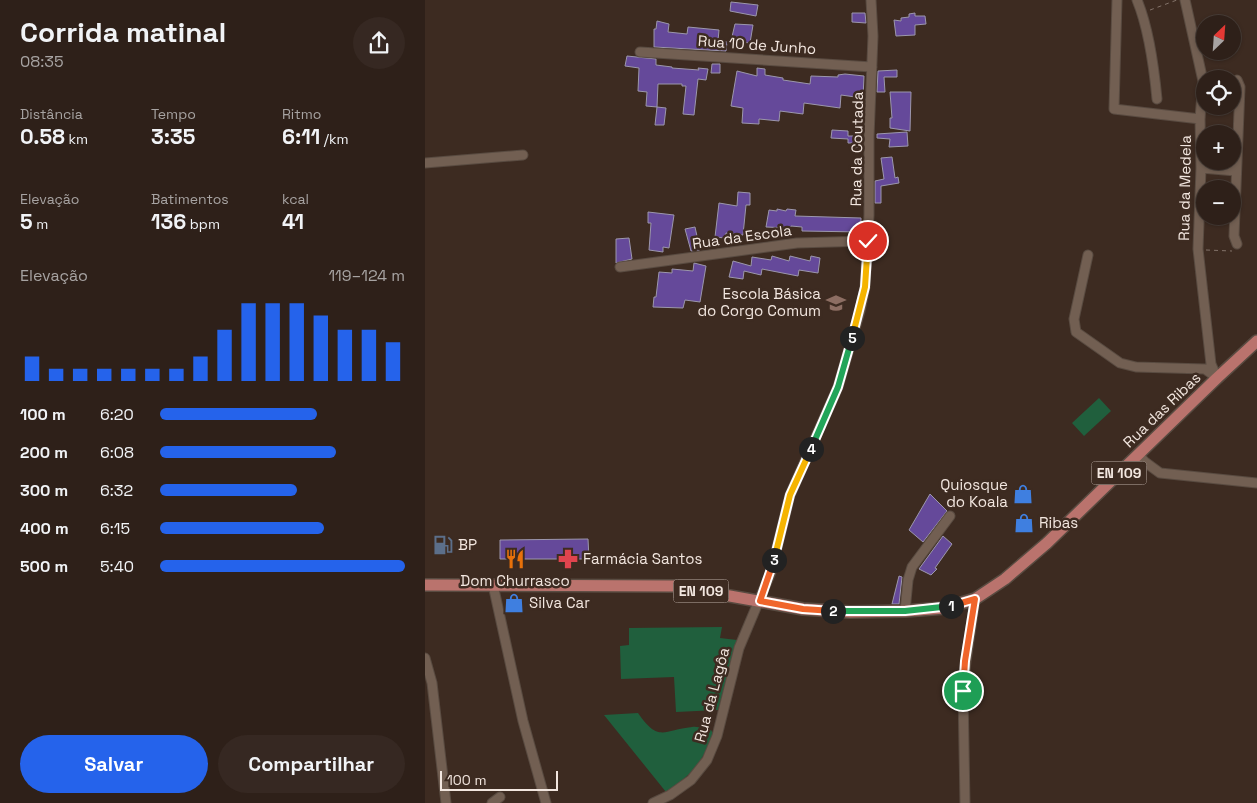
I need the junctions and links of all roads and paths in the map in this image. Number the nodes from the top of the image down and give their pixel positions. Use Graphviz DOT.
graph roads {
  1 [pos="871,0"];
  2 [pos="1137,0"];
  3 [pos="1177,0"];
  4 [pos="1185,0"];
  5 [pos="1118,1"];
  6 [pos="1143,13"];
  7 [pos="640,52"];
  8 [pos="872,67"];
  9 [pos="1157,99"];
  10 [pos="1239,115"];
  11 [pos="1200,119"];
  12 [pos="1200,125"];
  13 [pos="523,155"];
  14 [pos="425,163"];
  15 [pos="1201,170"];
  16 [pos="1224,170"];
  17 [pos="1236,171"];
  18 [pos="868,241"];
  19 [pos="1237,244"];
  20 [pos="1198,249"];
  21 [pos="1088,255"];
  22 [pos="620,267"];
  23 [pos="1257,341"];
  24 [pos="1217,378"];
  25 [pos="1138,454"];
  26 [pos="1257,483"];
  27 [pos="790,495"];
  28 [pos="949,516"];
  29 [pos="425,585"];
  30 [pos="493,585"];
  31 [pos="975,599"];
  32 [pos="760,601"];
  33 [pos="905,611"];
  34 [pos="425,658"];
  35 [pos="500,797"];
  36 [pos="445,803"];
  37 [pos="491,803"];
  38 [pos="546,803"];
  39 [pos="653,803"];
  40 [pos="965,803"];
  1 -- 8 [label="street, Rua da Coutada"];
  2 -- 6 [label="street"];
  3 -- 6 [label="path"];
  4 -- 11 [label="street, Rua da Medela"];
  5 -- 11 [label="street"];
  6 -- 9 [label="street"];
  7 -- 8 [label="street, Rua 10 de Junho"];
  8 -- 18 [label="street, Rua da Coutada"];
  10 -- 17 [label="street"];
  11 -- 12 [label="street, Rua da Medela"];
  13 -- 14 [label="street"];
  15 -- 20 [label="street, Rua da Medela"];
  16 -- 17 [label="street"];
  17 -- 19 [label="street"];
  18 -- 22 [label="street, Rua da Escola"];
  18 -- 27 [label="street, Rua da Coutada"];
  19 -- 20 [label="path"];
  20 -- 24 [label="street, Rua da Medela"];
  21 -- 24 [label="street"];
  23 -- 24 [label="main road, Rua das Ribas / EN 109"];
  24 -- 25 [label="main road, Rua das Ribas / EN 109"];
  25 -- 26 [label="street"];
  25 -- 31 [label="main road, Rua das Ribas / EN 109"];
  27 -- 32 [label="street, Rua da Lagôa"];
  28 -- 33 [label="street"];
  29 -- 30 [label="main road, EN 109"];
  30 -- 32 [label="main road, EN 109"];
  30 -- 38 [label="street"];
  31 -- 33 [label="main road, EN 109"];
  31 -- 40 [label="street"];
  32 -- 33 [label="main road, EN 109"];
  32 -- 39 [label="street, Rua da Lagôa"];
  34 -- 36 [label="street"];
  35 -- 37 [label="street"];
}
